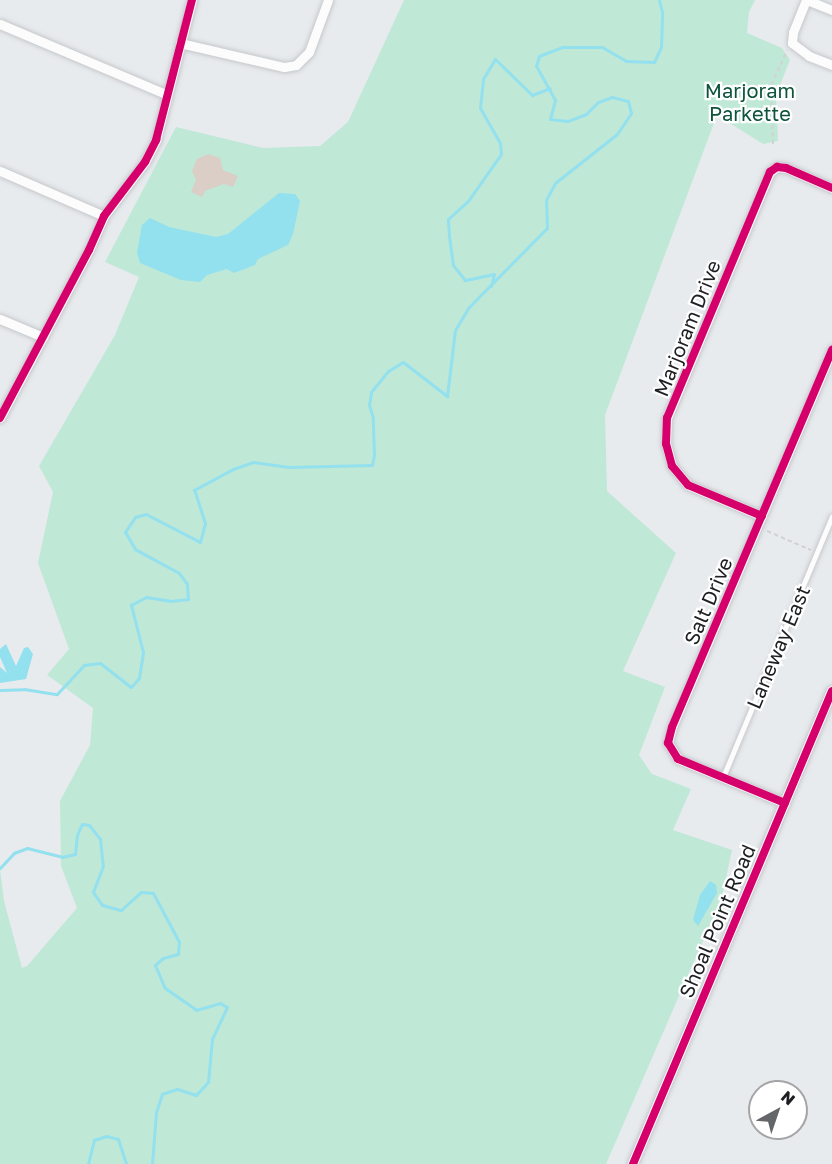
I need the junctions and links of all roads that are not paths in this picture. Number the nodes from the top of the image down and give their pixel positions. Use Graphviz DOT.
graph roads {
  1 [pos="192,0"];
  2 [pos="328,0"];
  3 [pos="807,0"];
  4 [pos="832,10"];
  5 [pos="0,24"];
  6 [pos="180,43"];
  7 [pos="832,65"];
  8 [pos="166,94"];
  9 [pos="0,171"];
  10 [pos="832,188"];
  11 [pos="104,216"];
  12 [pos="0,319"];
  13 [pos="43,337"];
  14 [pos="832,350"];
  15 [pos="0,418"];
  16 [pos="762,516"];
  17 [pos="832,518"];
  18 [pos="832,691"];
  19 [pos="723,777"];
  20 [pos="785,803"];
  21 [pos="633,1164"];
  1 -- 6 [label="street"];
  2 -- 6 [label="street"];
  3 -- 4 [label="street"];
  3 -- 7 [label="street"];
  5 -- 8 [label="street"];
  6 -- 8 [label="street"];
  8 -- 11 [label="street"];
  9 -- 11 [label="street"];
  10 -- 16 [label="street, Marjoram Drive"];
  11 -- 13 [label="street"];
  12 -- 13 [label="street"];
  13 -- 15 [label="street"];
  14 -- 16 [label="street, Salt Drive"];
  16 -- 19 [label="street, Salt Drive"];
  17 -- 19 [label="lane, Laneway East"];
  18 -- 20 [label="street, Shoal Point Road"];
  19 -- 20 [label="street, Salt Drive"];
  20 -- 21 [label="street, Shoal Point Road"];
}
